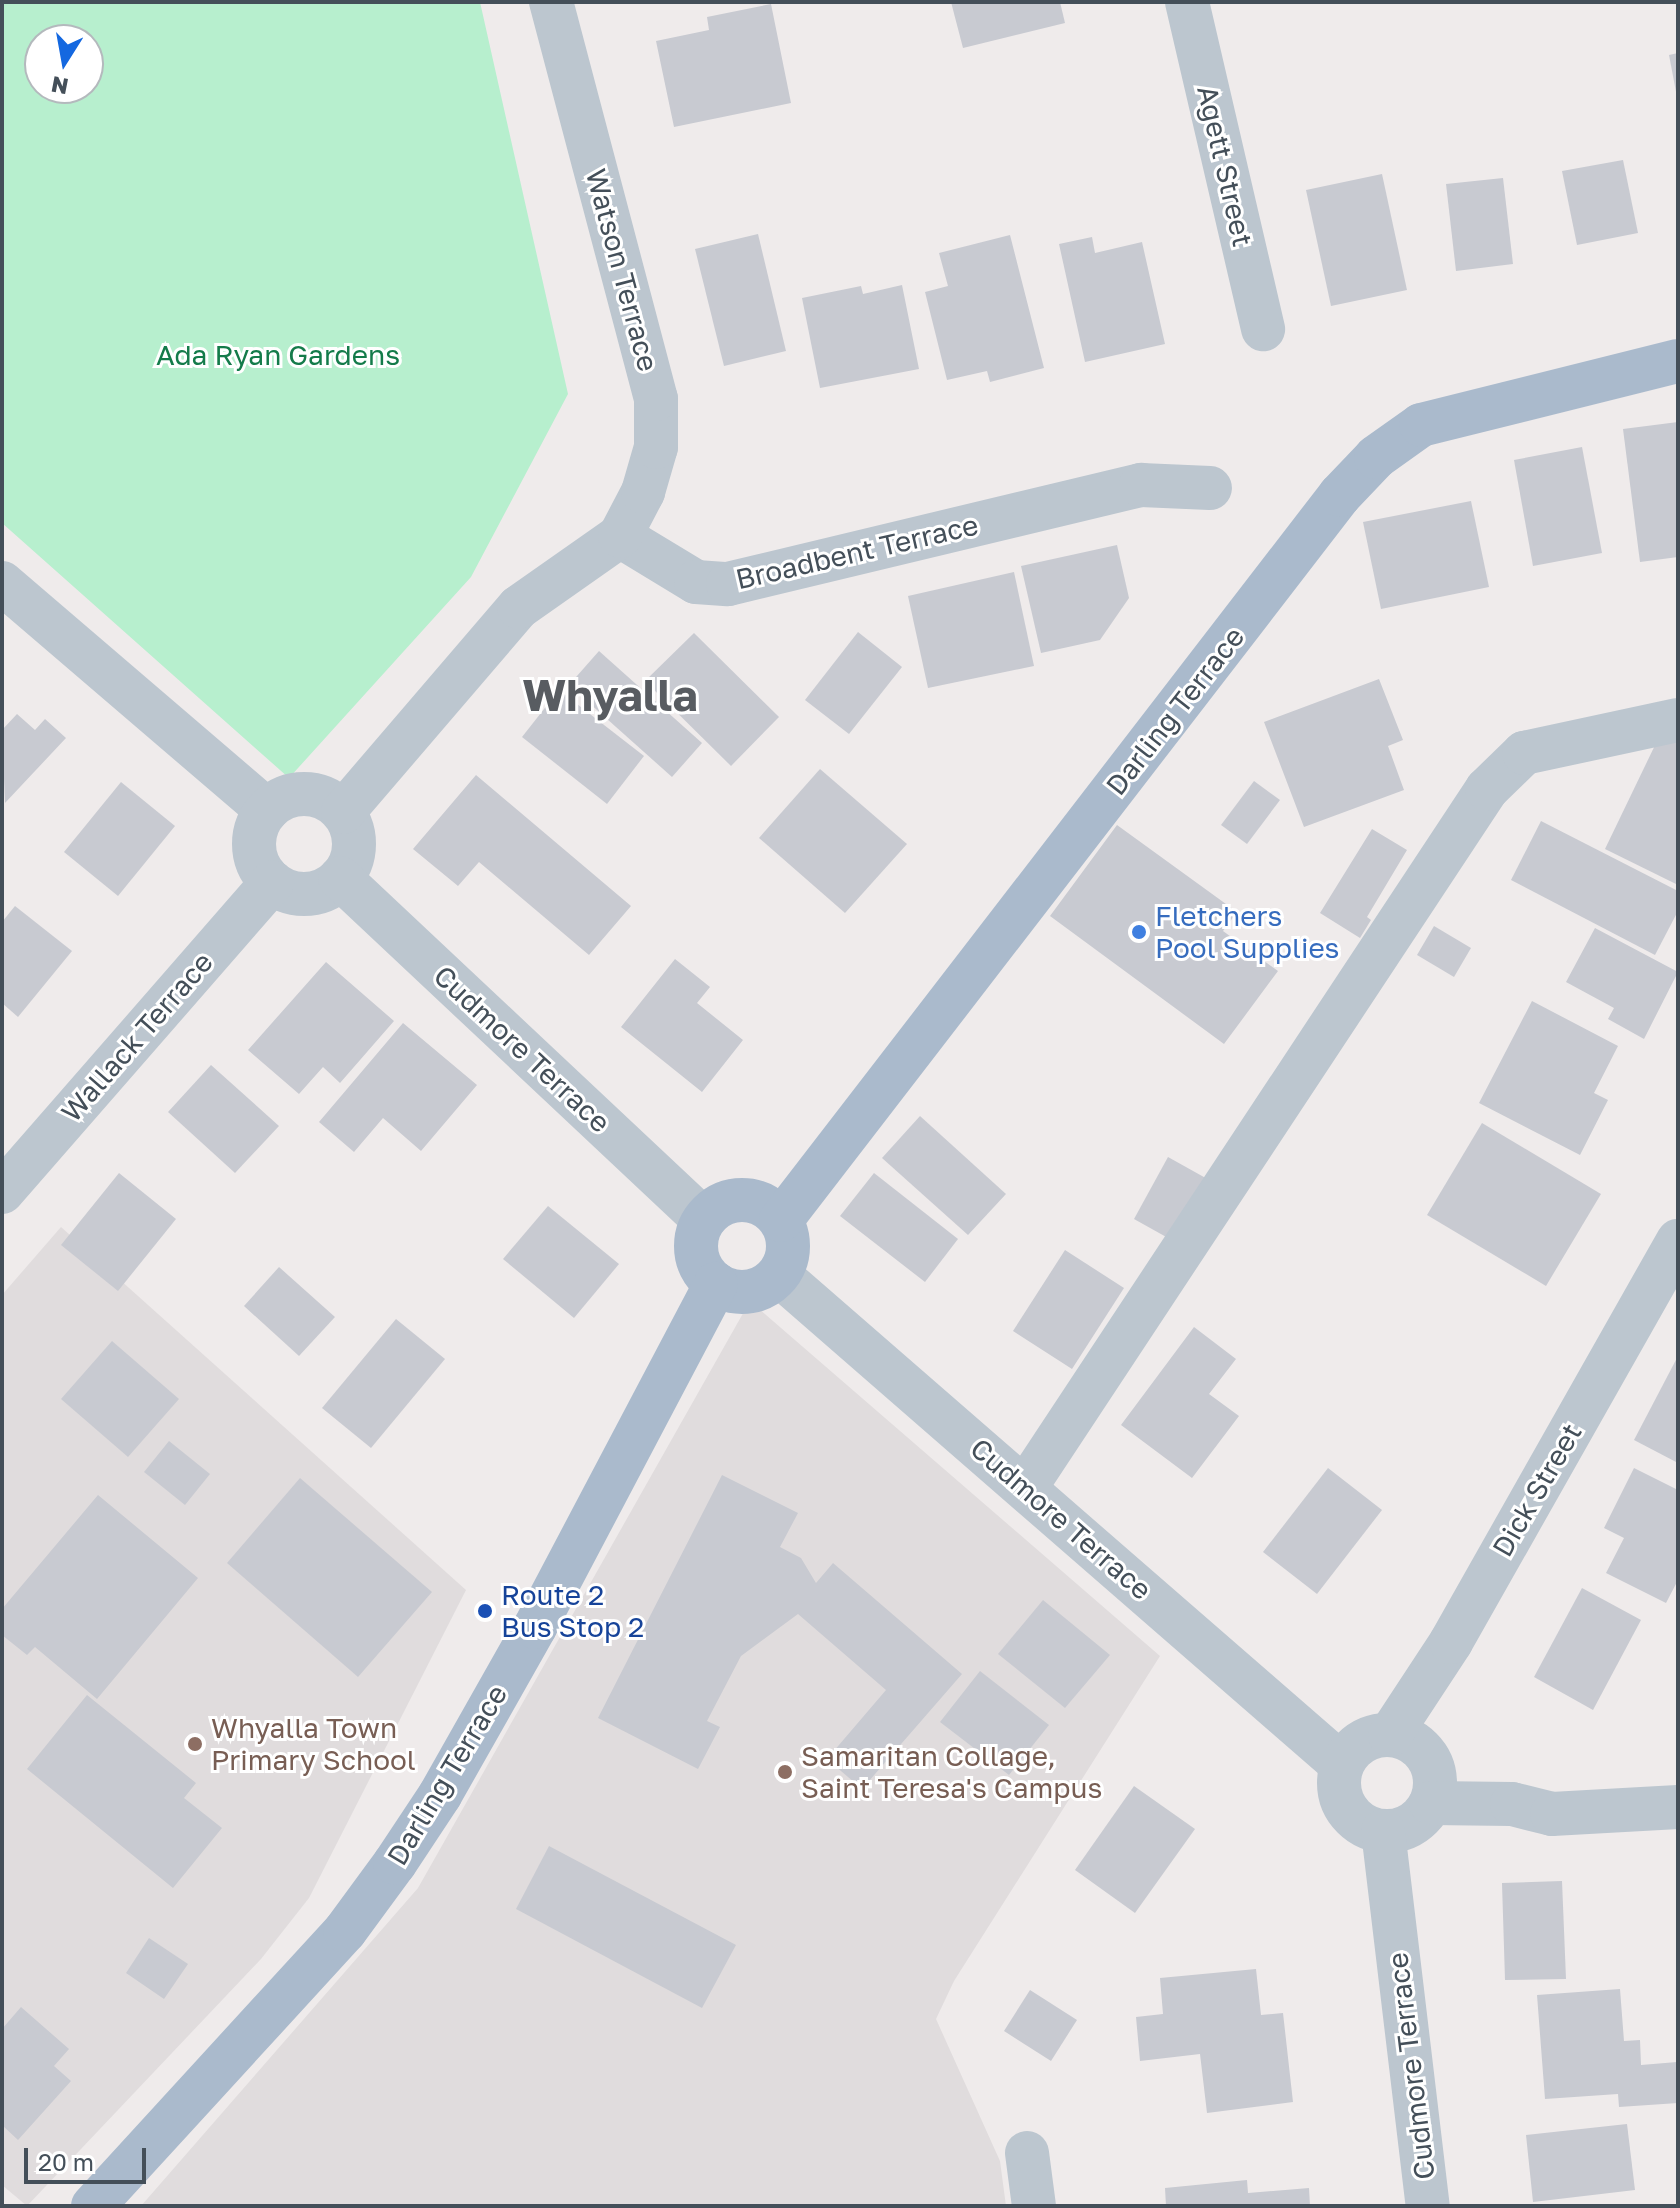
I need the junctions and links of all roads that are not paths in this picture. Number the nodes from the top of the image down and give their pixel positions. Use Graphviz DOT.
graph roads {
  1 [pos="551,2"];
  2 [pos="1187,2"];
  3 [pos="1263,329"];
  4 [pos="1678,361"];
  5 [pos="1210,488"];
  6 [pos="620,536"];
  7 [pos="2,583"];
  8 [pos="1678,720"];
  9 [pos="267,810"];
  10 [pos="343,812"];
  11 [pos="340,878"];
  12 [pos="272,882"];
  13 [pos="2,1192"];
  14 [pos="704,1220"];
  15 [pos="781,1220"];
  16 [pos="1678,1241"];
  17 [pos="779,1275"];
  18 [pos="716,1284"];
  19 [pos="1025,1488"];
  20 [pos="1390,1735"];
  21 [pos="1342,1765"];
  22 [pos="1431,1803"];
  23 [pos="1678,1807"];
  24 [pos="1383,1831"];
  25 [pos="1027,2153"];
  26 [pos="93,2206"];
  27 [pos="1034,2206"];
  28 [pos="1428,2206"];
  1 -- 6 [label="street, Watson Terrace"];
  2 -- 3 [label="street, Agett Street"];
  4 -- 15 [label="main road, Darling Terrace"];
  5 -- 6 [label="street, Broadbent Terrace"];
  6 -- 10 [label="street"];
  7 -- 9 [label="street"];
  8 -- 19 [label="street"];
  9 -- 10 [label="street"];
  9 -- 12 [label="street"];
  10 -- 11 [label="street"];
  11 -- 12 [label="street"];
  11 -- 14 [label="street, Cudmore Terrace"];
  12 -- 13 [label="street, Wallack Terrace"];
  14 -- 15 [label="main road"];
  14 -- 18 [label="main road"];
  15 -- 17 [label="main road"];
  16 -- 20 [label="street, Dick Street"];
  17 -- 18 [label="main road"];
  17 -- 19 [label="street, Cudmore Terrace"];
  18 -- 26 [label="main road, Darling Terrace"];
  19 -- 21 [label="street, Cudmore Terrace"];
  20 -- 21 [label="street"];
  20 -- 22 [label="street"];
  21 -- 24 [label="street"];
  22 -- 23 [label="street"];
  22 -- 24 [label="street"];
  24 -- 28 [label="street, Cudmore Terrace"];
  25 -- 27 [label="street"];
}
